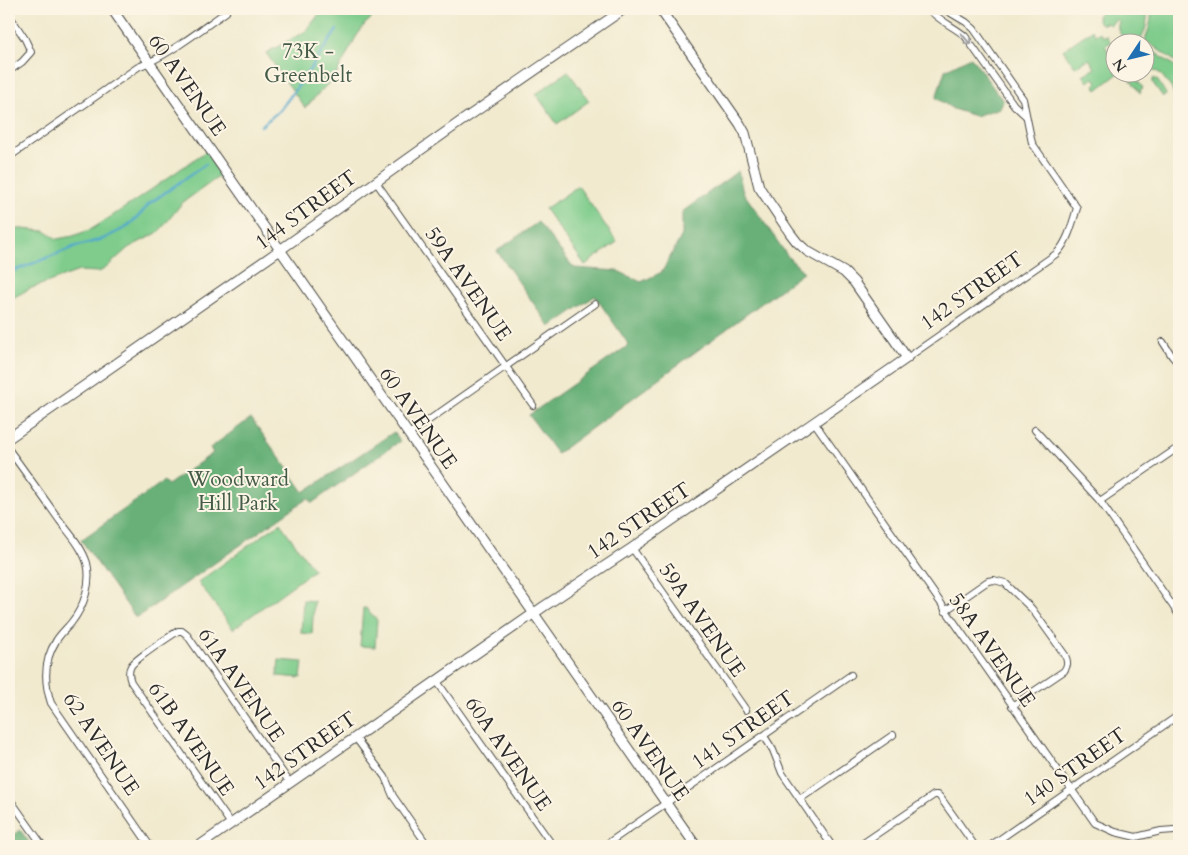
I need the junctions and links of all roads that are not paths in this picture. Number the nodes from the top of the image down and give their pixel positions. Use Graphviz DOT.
graph roads {
  1 [pos="112,9"];
  2 [pos="624,9"];
  3 [pos="660,9"];
  4 [pos="929,9"];
  5 [pos="944,9"];
  6 [pos="225,10"];
  7 [pos="9,15"];
  8 [pos="150,62"];
  9 [pos="9,71"];
  10 [pos="1026,116"];
  11 [pos="9,157"];
  12 [pos="376,182"];
  13 [pos="280,250"];
  14 [pos="595,304"];
  15 [pos="1163,342"];
  16 [pos="907,358"];
  17 [pos="1179,364"];
  18 [pos="506,366"];
  19 [pos="533,405"];
  20 [pos="814,422"];
  21 [pos="1034,430"];
  22 [pos="409,434"];
  23 [pos="9,438"];
  24 [pos="1179,446"];
  25 [pos="9,450"];
  26 [pos="1100,501"];
  27 [pos="632,548"];
  28 [pos="945,611"];
  29 [pos="534,613"];
  30 [pos="1179,615"];
  31 [pos="130,672"];
  32 [pos="851,675"];
  33 [pos="436,680"];
  34 [pos="1012,706"];
  35 [pos="746,710"];
  36 [pos="1179,715"];
  37 [pos="893,735"];
  38 [pos="764,736"];
  39 [pos="355,737"];
  40 [pos="290,783"];
  41 [pos="1072,790"];
  42 [pos="9,798"];
  43 [pos="800,799"];
  44 [pos="666,804"];
  45 [pos="231,824"];
  46 [pos="1179,830"];
  47 [pos="1136,837"];
  48 [pos="43,846"];
  49 [pos="150,846"];
  50 [pos="199,846"];
  51 [pos="428,846"];
  52 [pos="553,846"];
  53 [pos="604,846"];
  54 [pos="696,846"];
  55 [pos="832,846"];
  56 [pos="860,846"];
  57 [pos="975,846"];
  58 [pos="990,846"];
  59 [pos="1134,846"];
  1 -- 8 [label="street, 60 AVENUE"];
  2 -- 12 [label="street, 144 STREET"];
  3 -- 16 [label="street"];
  4 -- 10 [label="street, one-way"];
  5 -- 10 [label="street"];
  6 -- 8 [label="street"];
  7 -- 9 [label="street"];
  8 -- 11 [label="street"];
  8 -- 13 [label="street, 60 AVENUE"];
  10 -- 16 [label="street, 142 STREET"];
  12 -- 13 [label="street, 144 STREET"];
  12 -- 18 [label="street, 59A AVENUE"];
  13 -- 22 [label="street, 60 AVENUE"];
  13 -- 23 [label="street, 144 STREET"];
  14 -- 18 [label="street"];
  15 -- 17 [label="street"];
  16 -- 20 [label="street, 142 STREET"];
  18 -- 19 [label="street, 59A AVENUE"];
  18 -- 22 [label="street"];
  20 -- 27 [label="street, 142 STREET"];
  20 -- 28 [label="street, 58A AVENUE"];
  21 -- 26 [label="street"];
  22 -- 29 [label="street, 60 AVENUE"];
  24 -- 26 [label="street"];
  25 -- 49 [label="street, 62 AVENUE"];
  26 -- 30 [label="street"];
  27 -- 29 [label="street, 142 STREET"];
  27 -- 35 [label="street, 59A AVENUE"];
  28 -- 34 [label="street, 58A AVENUE"];
  28 -- 34 [label="street"];
  29 -- 33 [label="street, 142 STREET"];
  29 -- 44 [label="street, 60 AVENUE"];
  31 -- 40 [label="street, 61A AVENUE"];
  31 -- 45 [label="street, 61B AVENUE"];
  32 -- 38 [label="street, 141 STREET"];
  33 -- 39 [label="street, 142 STREET"];
  33 -- 52 [label="street, 60A AVENUE"];
  34 -- 41 [label="street, 58A AVENUE"];
  36 -- 41 [label="street, 140 STREET"];
  37 -- 43 [label="street"];
  38 -- 43 [label="street"];
  38 -- 44 [label="street, 141 STREET"];
  39 -- 40 [label="street, 142 STREET"];
  39 -- 51 [label="street"];
  40 -- 45 [label="street, 142 STREET"];
  41 -- 47 [label="street, 58A AVENUE"];
  41 -- 58 [label="street, 140 STREET"];
  42 -- 48 [label="street"];
  43 -- 55 [label="street"];
  44 -- 53 [label="street, 141 STREET"];
  44 -- 54 [label="street, 60 AVENUE"];
  45 -- 50 [label="street, 142 STREET"];
  46 -- 47 [label="street, 58A AVENUE"];
  47 -- 59 [label="street"];
  56 -- 57 [label="street"];
}
